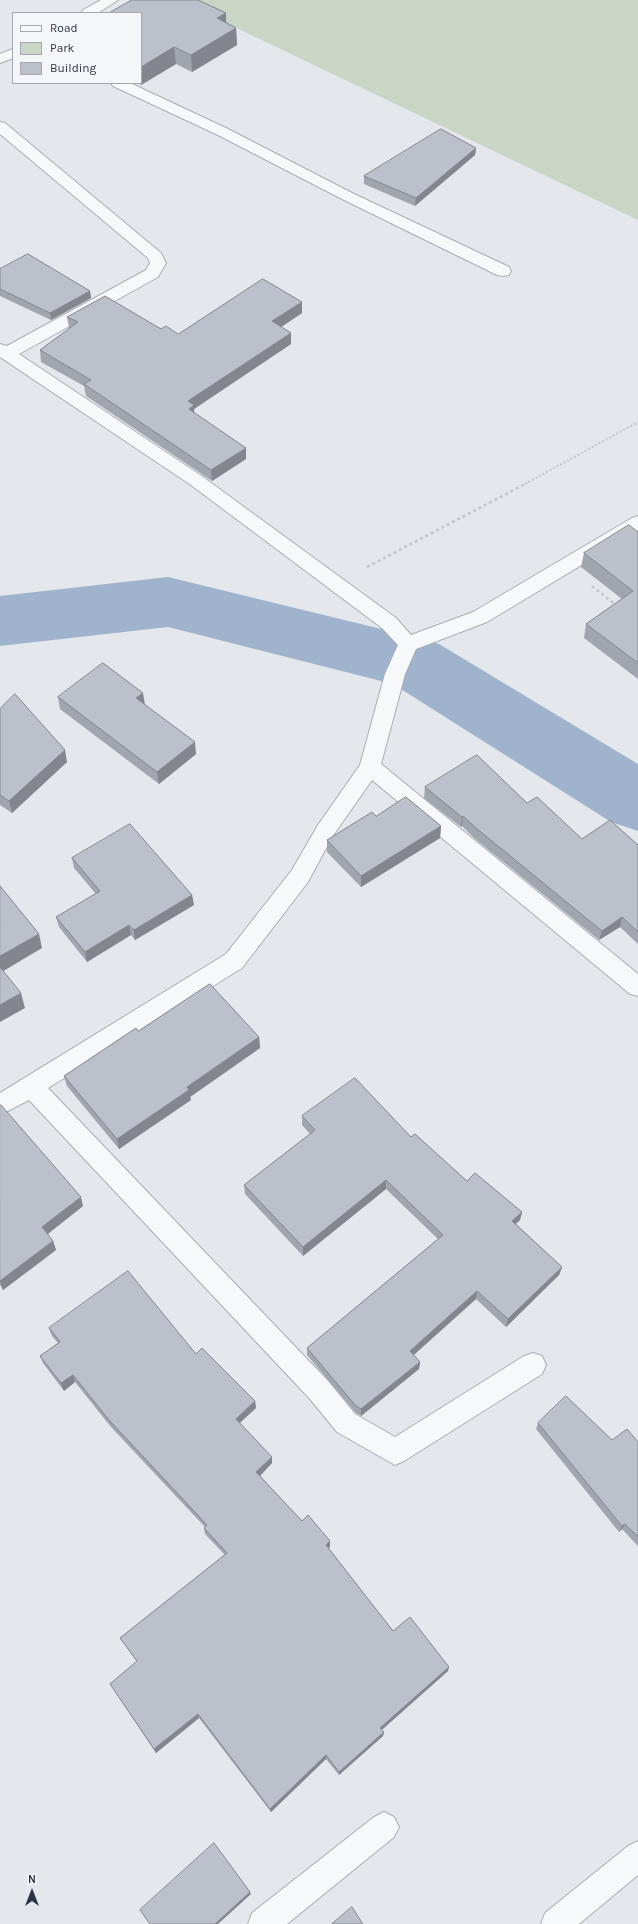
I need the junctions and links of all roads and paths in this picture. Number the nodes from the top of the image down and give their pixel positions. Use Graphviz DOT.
graph roads {
  1 [pos="111,0"];
  2 [pos="90,12"];
  3 [pos="12,53"];
  4 [pos="0,59"];
  5 [pos="120,84"];
  6 [pos="0,126"];
  7 [pos="503,271"];
  8 [pos="4,351"];
  9 [pos="638,422"];
  10 [pos="638,522"];
  11 [pos="565,565"];
  12 [pos="336,583"];
  13 [pos="620,608"];
  14 [pos="401,658"];
  15 [pos="370,767"];
  16 [pos="638,987"];
  17 [pos="31,1086"];
  18 [pos="0,1105"];
  19 [pos="533,1365"];
  20 [pos="384,1827"];
  21 [pos="638,1856"];
  22 [pos="263,1924"];
  23 [pos="556,1924"];
  1 -- 2 [label="street"];
  3 -- 4 [label="street"];
  5 -- 7 [label="street"];
  6 -- 8 [label="street"];
  8 -- 12 [label="street"];
  9 -- 12 [label="path"];
  10 -- 11 [label="street"];
  11 -- 13 [label="path"];
  11 -- 14 [label="street"];
  12 -- 14 [label="street"];
  14 -- 15 [label="street"];
  15 -- 16 [label="street"];
  15 -- 17 [label="street"];
  17 -- 18 [label="street"];
  17 -- 19 [label="street"];
  20 -- 22 [label="street"];
  21 -- 23 [label="street"];
}
